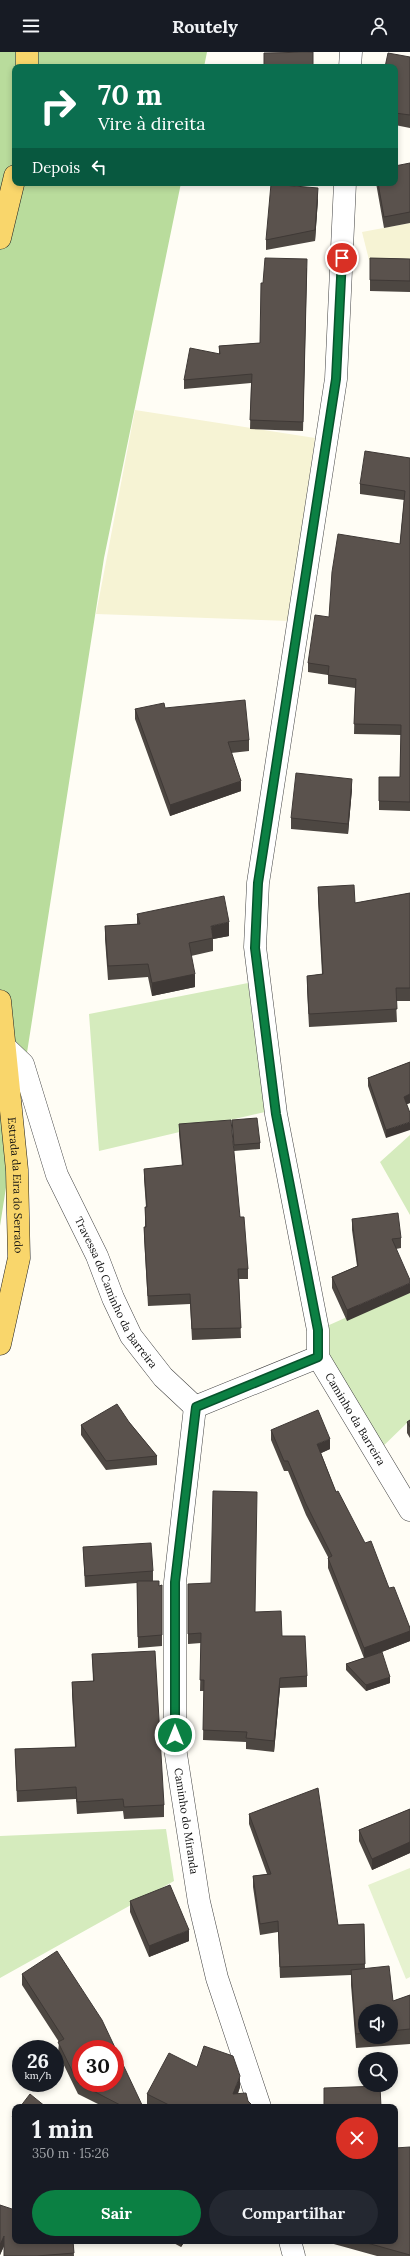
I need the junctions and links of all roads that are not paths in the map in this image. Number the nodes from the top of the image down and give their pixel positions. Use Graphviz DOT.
graph roads {
  1 [pos="27,52"];
  2 [pos="351,52"];
  3 [pos="27,64"];
  4 [pos="350,64"];
  5 [pos="13,186"];
  6 [pos="345,186"];
  7 [pos="0,238"];
  8 [pos="0,1001"];
  9 [pos="4,1046"];
  10 [pos="0,1344"];
  11 [pos="318,1357"];
  12 [pos="196,1407"];
  13 [pos="410,1510"];
  14 [pos="259,2104"];
  15 [pos="291,2244"];
  16 [pos="294,2256"];
  1 -- 3 [label="main road"];
  2 -- 4 [label="street"];
  5 -- 7 [label="main road"];
  6 -- 11 [label="street"];
  8 -- 9 [label="main road, Estrada da Eira do Serrado"];
  9 -- 10 [label="main road, Estrada da Eira do Serrado"];
  9 -- 12 [label="street, Travessa do Caminho da Barreira"];
  11 -- 12 [label="street"];
  11 -- 13 [label="street, Caminho da Barreira"];
  12 -- 14 [label="street, Caminho do Miranda"];
  15 -- 16 [label="street"];
}
